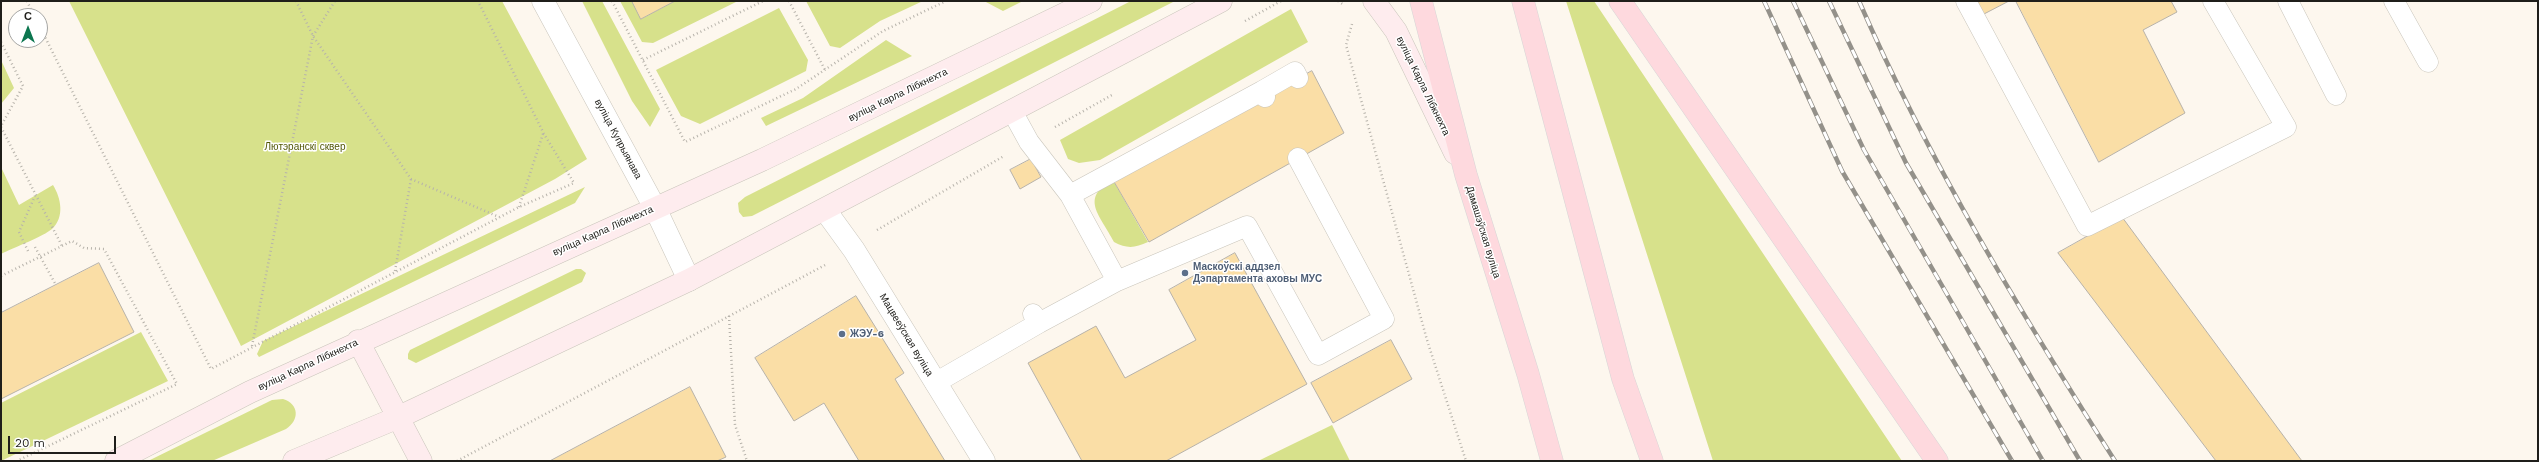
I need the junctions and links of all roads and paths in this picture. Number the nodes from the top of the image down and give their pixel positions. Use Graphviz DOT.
graph roads {
  1 [pos="296,1"];
  2 [pos="335,1"];
  3 [pos="478,1"];
  4 [pos="543,1"];
  5 [pos="612,1"];
  6 [pos="763,1"];
  7 [pos="789,1"];
  8 [pos="946,1"];
  9 [pos="1091,1"];
  10 [pos="1221,1"];
  11 [pos="1374,1"];
  12 [pos="1421,1"];
  13 [pos="1523,1"];
  14 [pos="1620,1"];
  15 [pos="1966,1"];
  16 [pos="2213,1"];
  17 [pos="2288,1"];
  18 [pos="2394,1"];
  19 [pos="1354,17"];
  20 [pos="313,36"];
  21 [pos="1,42"];
  22 [pos="48,43"];
  23 [pos="643,60"];
  24 [pos="2428,62"];
  25 [pos="826,70"];
  26 [pos="1287,82"];
  27 [pos="2336,95"];
  28 [pos="1012,111"];
  29 [pos="1,126"];
  30 [pos="544,134"];
  31 [pos="1298,158"];
  32 [pos="1466,175"];
  33 [pos="412,179"];
  34 [pos="1070,195"];
  35 [pos="36,196"];
  36 [pos="519,207"];
  37 [pos="655,208"];
  38 [pos="825,210"];
  39 [pos="500,217"];
  40 [pos="62,246"];
  41 [pos="35,247"];
  42 [pos="28,251"];
  43 [pos="40,256"];
  44 [pos="395,271"];
  45 [pos="1,276"];
  46 [pos="689,280"];
  47 [pos="1116,280"];
  48 [pos="56,285"];
  49 [pos="729,316"];
  50 [pos="358,342"];
  51 [pos="252,346"];
  52 [pos="935,383"];
  53 [pos="399,417"];
  54 [pos="16,461"];
  55 [pos="116,461"];
  56 [pos="294,461"];
  57 [pos="422,461"];
  58 [pos="747,461"];
  59 [pos="984,461"];
  60 [pos="1466,461"];
  61 [pos="1552,461"];
  62 [pos="1652,461"];
  63 [pos="1937,461"];
  1 -- 20 [label="path"];
  2 -- 20 [label="path"];
  3 -- 30 [label="path"];
  4 -- 37 [label="street, вуліца Купрыянава"];
  5 -- 23 [label="path"];
  6 -- 23 [label="path"];
  7 -- 25 [label="path"];
  8 -- 25 [label="path"];
  9 -- 37 [label="main road, вуліца Карла Лібкнехта"];
  10 -- 28 [label="main road"];
  11 -- 32 [label="main road, вуліца Карла Лібкнехта"];
  12 -- 32 [label="main road, Дамашэўская вуліца"];
  13 -- 62 [label="main road"];
  14 -- 63 [label="main road"];
  15 -- 16 [label="lane"];
  17 -- 27 [label="lane"];
  18 -- 24 [label="lane"];
  19 -- 60 [label="path"];
  20 -- 33 [label="path"];
  20 -- 51 [label="path"];
  21 -- 29 [label="path"];
  22 -- 51 [label="path"];
  23 -- 25 [label="path"];
  26 -- 34 [label="lane"];
  28 -- 34 [label="lane"];
  28 -- 38 [label="main road"];
  29 -- 35 [label="path"];
  30 -- 36 [label="path"];
  30 -- 36 [label="path"];
  31 -- 47 [label="lane"];
  32 -- 61 [label="main road, Дамашэўская вуліца"];
  33 -- 39 [label="path"];
  33 -- 44 [label="path"];
  34 -- 47 [label="lane"];
  35 -- 40 [label="path"];
  35 -- 42 [label="path"];
  36 -- 39 [label="path"];
  37 -- 46 [label="street, вуліца Купрыянава"];
  37 -- 50 [label="main road, вуліца Карла Лібкнехта"];
  38 -- 46 [label="main road"];
  38 -- 52 [label="street, Мацвееўская вуліца"];
  39 -- 44 [label="path"];
  40 -- 43 [label="path"];
  40 -- 54 [label="path"];
  41 -- 43 [label="path"];
  43 -- 45 [label="path"];
  43 -- 48 [label="path"];
  44 -- 51 [label="path"];
  46 -- 53 [label="main road"];
  47 -- 52 [label="lane"];
  49 -- 58 [label="path"];
  50 -- 53 [label="main road"];
  50 -- 55 [label="main road, вуліца Карла Лібкнехта"];
  52 -- 59 [label="street, Мацвееўская вуліца"];
  53 -- 56 [label="main road"];
  53 -- 57 [label="main road"];
}
